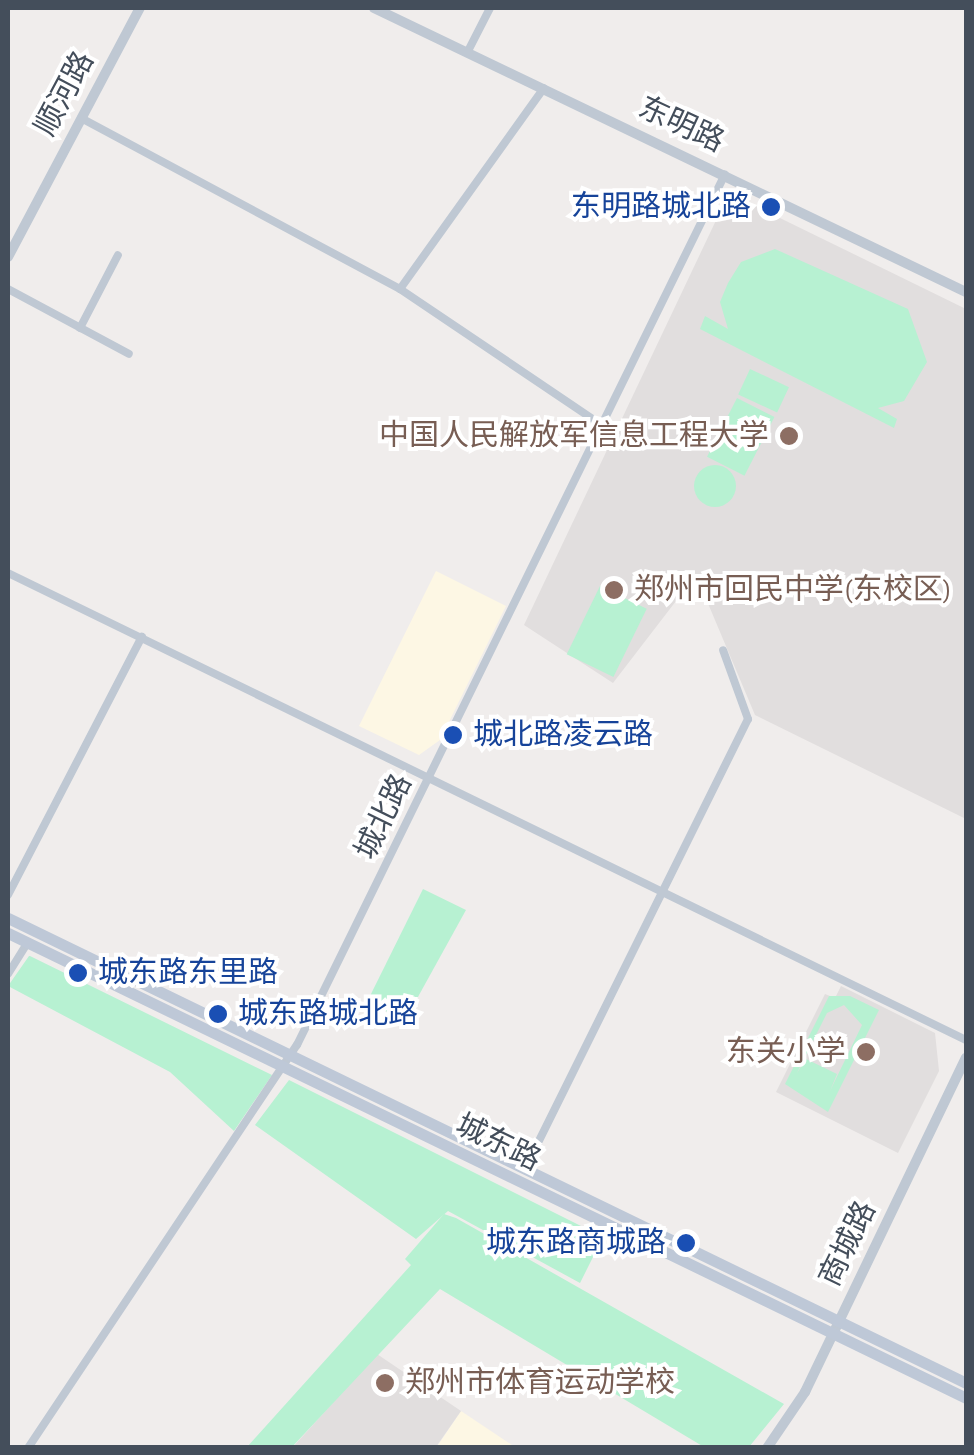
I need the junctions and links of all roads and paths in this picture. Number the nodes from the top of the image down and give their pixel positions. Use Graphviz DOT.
graph roads {
  1 [pos="140,8"];
  2 [pos="374,8"];
  3 [pos="490,8"];
  4 [pos="467,53"];
  5 [pos="544,88"];
  6 [pos="81,118"];
  7 [pos="726,174"];
  8 [pos="118,254"];
  9 [pos="8,257"];
  10 [pos="8,289"];
  11 [pos="400,289"];
  12 [pos="966,292"];
  13 [pos="80,328"];
  14 [pos="129,354"];
  15 [pos="602,425"];
  16 [pos="8,573"];
  17 [pos="142,637"];
  18 [pos="723,650"];
  19 [pos="430,776"];
  20 [pos="663,891"];
  21 [pos="8,895"];
  22 [pos="8,918"];
  23 [pos="8,933"];
  24 [pos="27,943"];
  25 [pos="8,974"];
  26 [pos="966,1040"];
  27 [pos="966,1058"];
  28 [pos="287,1061"];
  29 [pos="525,1169"];
  30 [pos="836,1327"];
  31 [pos="966,1383"];
  32 [pos="966,1398"];
  33 [pos="28,1448"];
  34 [pos="768,1448"];
  1 -- 6 [label="street, 顺河路"];
  2 -- 4 [label="street, 东明路"];
  3 -- 4 [label="street"];
  4 -- 5 [label="street, 东明路"];
  5 -- 7 [label="street, 东明路"];
  5 -- 11 [label="street"];
  6 -- 9 [label="street, 顺河路"];
  6 -- 11 [label="street"];
  7 -- 12 [label="street, 东明路"];
  7 -- 15 [label="street, 城北路"];
  8 -- 13 [label="street"];
  10 -- 13 [label="street"];
  11 -- 15 [label="street"];
  13 -- 14 [label="street"];
  15 -- 19 [label="street, 城北路"];
  16 -- 17 [label="street"];
  17 -- 19 [label="street"];
  17 -- 21 [label="street"];
  18 -- 20 [label="street"];
  19 -- 20 [label="street"];
  19 -- 28 [label="street, 城北路"];
  20 -- 26 [label="street"];
  20 -- 29 [label="street"];
  22 -- 28 [label="main road, 城东路"];
  23 -- 24 [label="main road, 城东路"];
  24 -- 25 [label="street"];
  24 -- 28 [label="main road, 城东路"];
  27 -- 30 [label="street, 商城路"];
  28 -- 29 [label="main road, 城东路"];
  28 -- 30 [label="main road, 城东路"];
  28 -- 33 [label="street, 城北路"];
  29 -- 30 [label="main road, 城东路"];
  30 -- 31 [label="main road, 城东路"];
  30 -- 32 [label="main road, 城东路"];
  30 -- 34 [label="street, 商城路"];
}
